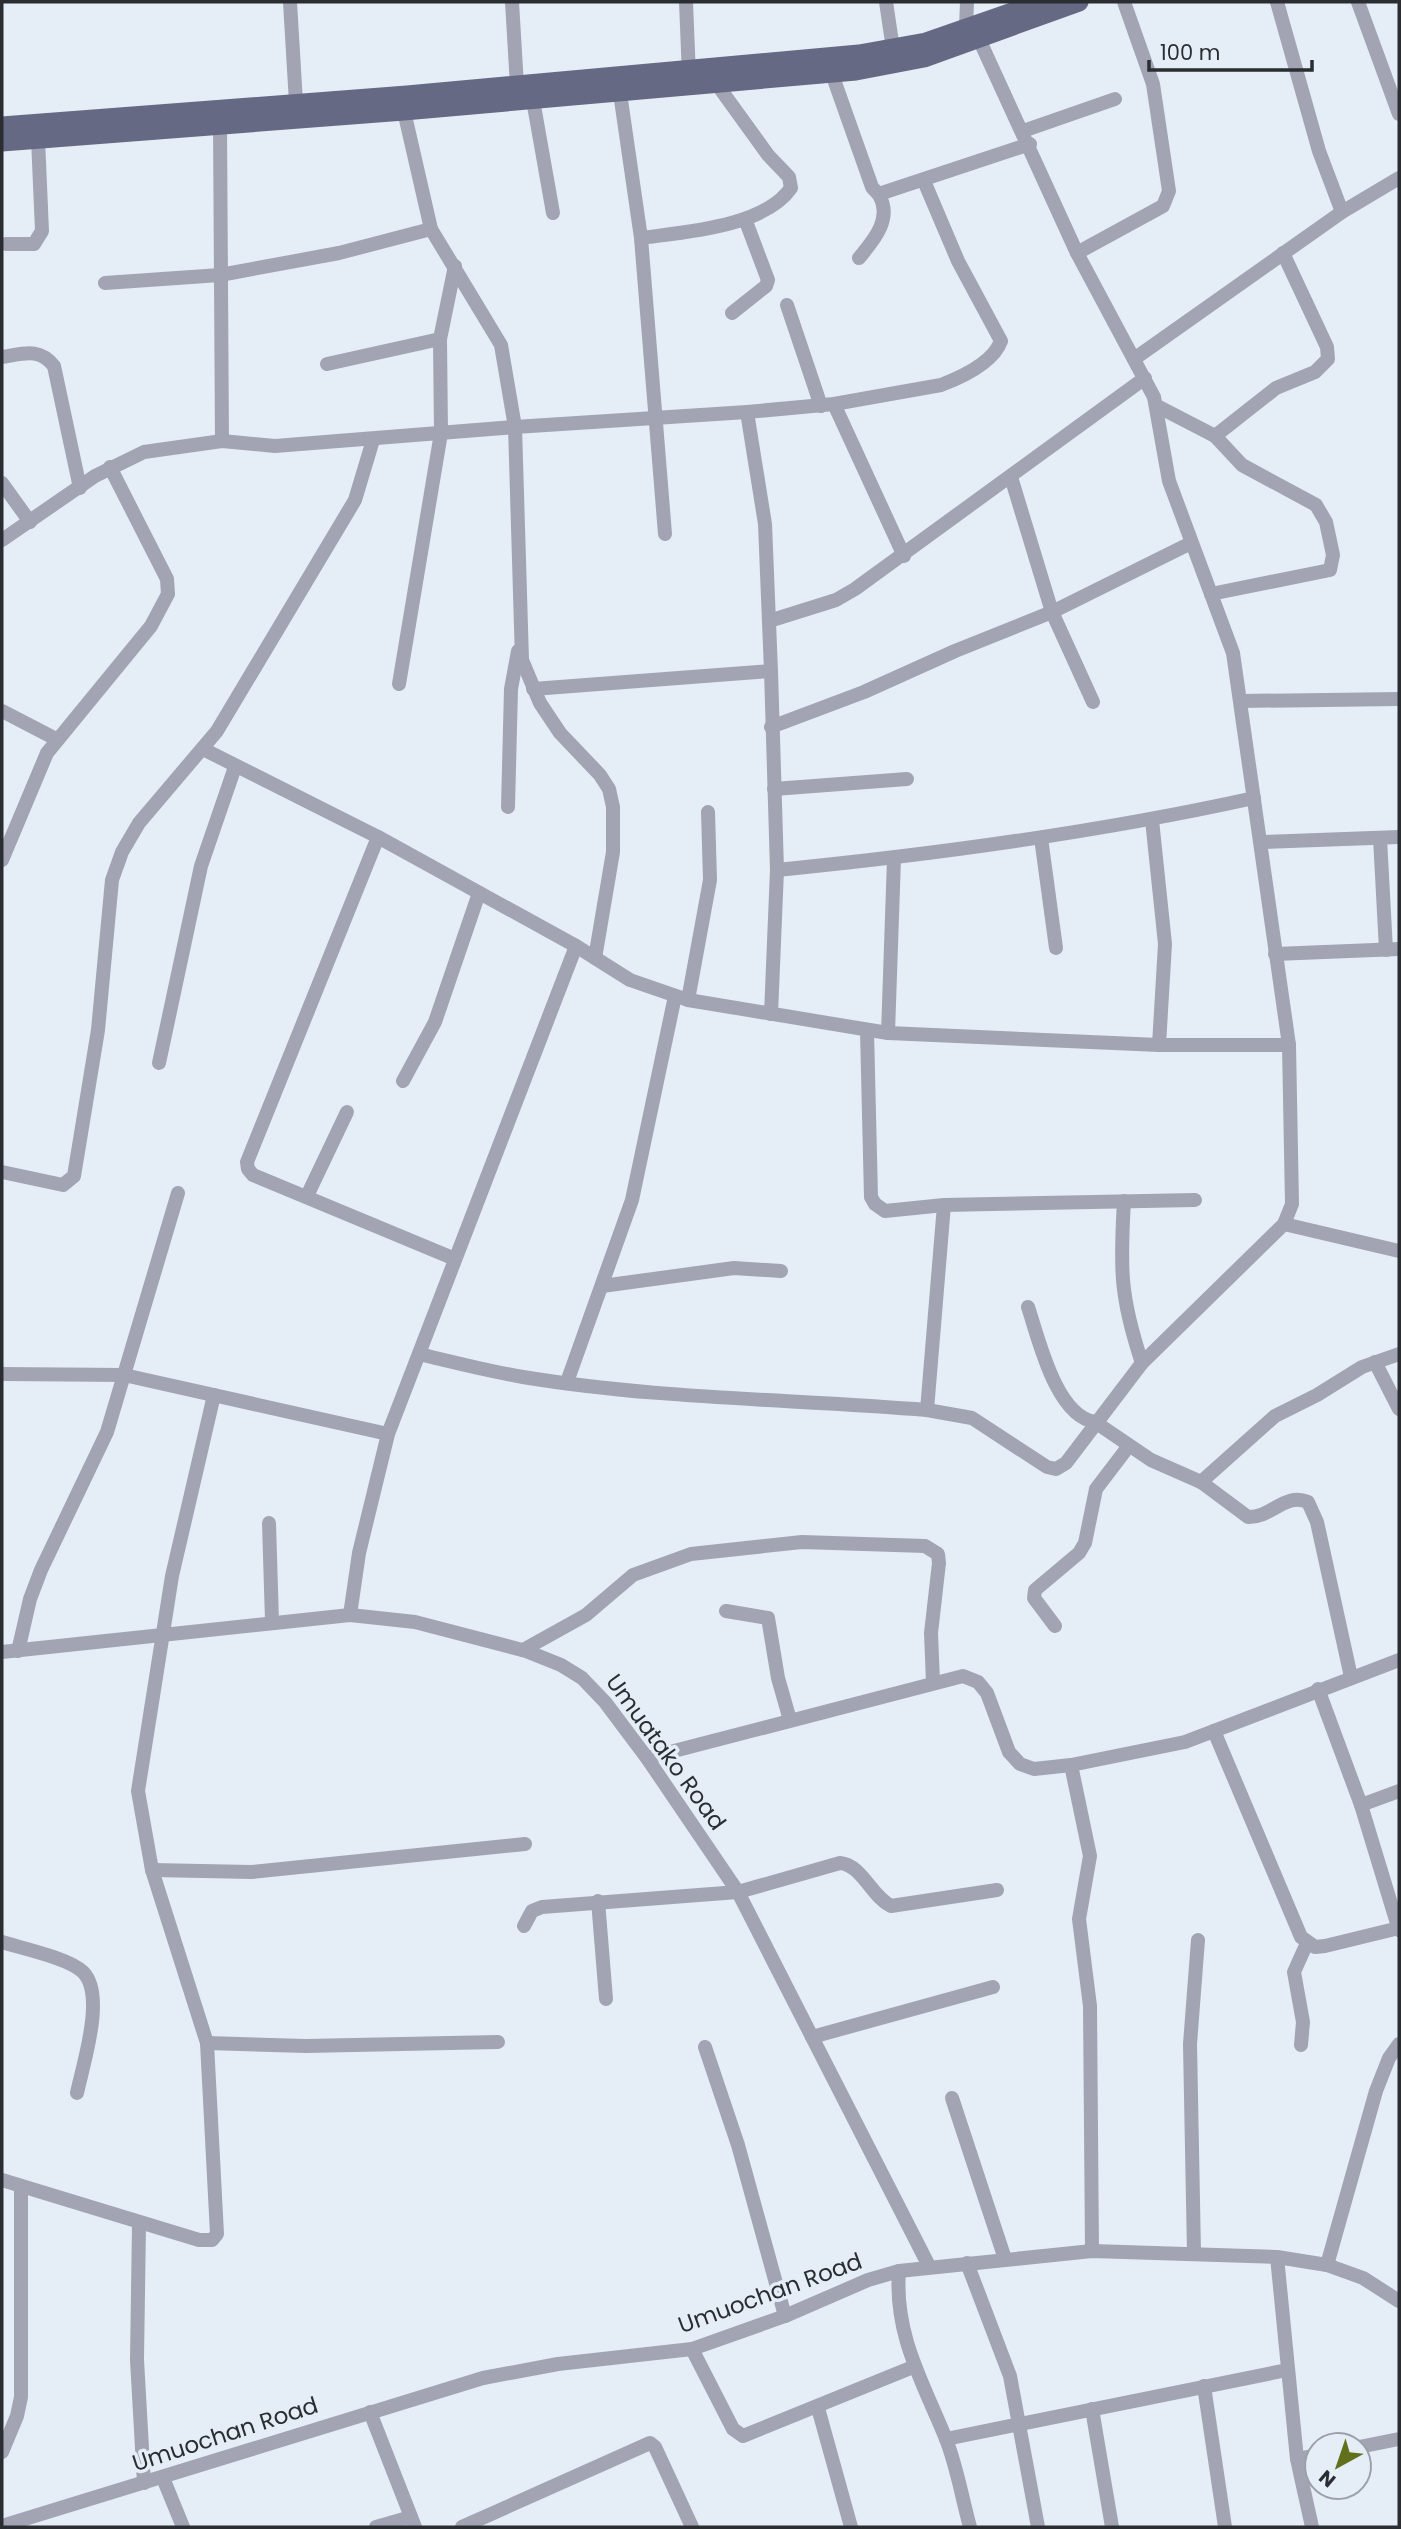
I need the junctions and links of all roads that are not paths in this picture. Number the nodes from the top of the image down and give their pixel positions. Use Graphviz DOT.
graph roads {
  1 [pos="290,2"];
  2 [pos="512,2"];
  3 [pos="686,2"];
  4 [pos="886,2"];
  5 [pos="967,2"];
  6 [pos="1041,2"];
  7 [pos="1079,2"];
  8 [pos="1124,2"];
  9 [pos="1277,2"];
  10 [pos="1358,2"];
  11 [pos="973,33"];
  12 [pos="893,49"];
  13 [pos="832,74"];
  14 [pos="689,76"];
  15 [pos="716,83"];
  16 [pos="517,86"];
  17 [pos="620,93"];
  18 [pos="1115,99"];
  19 [pos="533,100"];
  20 [pos="296,103"];
  21 [pos="404,111"];
  22 [pos="1399,114"];
  23 [pos="220,124"];
  24 [pos="2,126"];
  25 [pos="1027,137"];
  26 [pos="38,139"];
  27 [pos="2,142"];
  28 [pos="1399,178"];
  29 [pos="924,181"];
  30 [pos="879,194"];
  31 [pos="1342,212"];
  32 [pos="553,213"];
  33 [pos="745,219"];
  34 [pos="431,229"];
  35 [pos="641,237"];
  36 [pos="6,244"];
  37 [pos="1077,253"];
  38 [pos="1283,253"];
  39 [pos="859,258"];
  40 [pos="455,267"];
  41 [pos="220,275"];
  42 [pos="105,283"];
  43 [pos="787,305"];
  44 [pos="732,313"];
  45 [pos="440,339"];
  46 [pos="2,357"];
  47 [pos="1134,359"];
  48 [pos="327,364"];
  49 [pos="1145,378"];
  50 [pos="827,405"];
  51 [pos="1157,406"];
  52 [pos="747,412"];
  53 [pos="654,420"];
  54 [pos="515,427"];
  55 [pos="441,433"];
  56 [pos="1215,436"];
  57 [pos="373,440"];
  58 [pos="222,441"];
  59 [pos="110,467"];
  60 [pos="1011,477"];
  61 [pos="2,483"];
  62 [pos="80,488"];
  63 [pos="30,522"];
  64 [pos="665,534"];
  65 [pos="2,540"];
  66 [pos="1191,543"];
  67 [pos="904,556"];
  68 [pos="1211,594"];
  69 [pos="1052,612"];
  70 [pos="769,621"];
  71 [pos="520,639"];
  72 [pos="771,671"];
  73 [pos="399,684"];
  74 [pos="533,689"];
  75 [pos="1399,699"];
  76 [pos="1241,701"];
  77 [pos="1093,702"];
  78 [pos="2,711"];
  79 [pos="771,727"];
  80 [pos="56,739"];
  81 [pos="204,749"];
  82 [pos="235,767"];
  83 [pos="907,779"];
  84 [pos="774,789"];
  85 [pos="1254,798"];
  86 [pos="508,807"];
  87 [pos="708,812"];
  88 [pos="1152,820"];
  89 [pos="378,836"];
  90 [pos="1399,837"];
  91 [pos="1041,838"];
  92 [pos="1380,838"];
  93 [pos="1262,842"];
  94 [pos="894,859"];
  95 [pos="2,860"];
  96 [pos="777,870"];
  97 [pos="479,893"];
  98 [pos="576,946"];
  99 [pos="1056,948"];
  100 [pos="1393,950"];
  101 [pos="1275,954"];
  102 [pos="595,958"];
  103 [pos="681,998"];
  104 [pos="771,1014"];
  105 [pos="867,1031"];
  106 [pos="888,1033"];
  107 [pos="1159,1045"];
  108 [pos="1289,1045"];
  109 [pos="159,1063"];
  110 [pos="403,1081"];
  111 [pos="347,1112"];
  112 [pos="3,1176"];
  113 [pos="178,1193"];
  114 [pos="307,1196"];
  115 [pos="1195,1200"];
  116 [pos="1124,1201"];
  117 [pos="944,1205"];
  118 [pos="1284,1224"];
  119 [pos="1399,1251"];
  120 [pos="455,1259"];
  121 [pos="781,1271"];
  122 [pos="602,1286"];
  123 [pos="1028,1307"];
  124 [pos="419,1353"];
  125 [pos="1399,1354"];
  126 [pos="1375,1362"];
  127 [pos="1142,1363"];
  128 [pos="2,1374"];
  129 [pos="124,1375"];
  130 [pos="567,1382"];
  131 [pos="214,1395"];
  132 [pos="1399,1409"];
  133 [pos="927,1410"];
  134 [pos="1095,1422"];
  135 [pos="388,1434"];
  136 [pos="1128,1447"];
  137 [pos="1201,1482"];
  138 [pos="269,1523"];
  139 [pos="726,1611"];
  140 [pos="349,1615"];
  141 [pos="272,1621"];
  142 [pos="1055,1626"];
  143 [pos="165,1635"];
  144 [pos="523,1650"];
  145 [pos="18,1651"];
  146 [pos="2,1652"];
  147 [pos="1399,1660"];
  148 [pos="1351,1677"];
  149 [pos="933,1682"];
  150 [pos="1318,1689"];
  151 [pos="790,1720"];
  152 [pos="1214,1731"];
  153 [pos="647,1758"];
  154 [pos="1070,1765"];
  155 [pos="1399,1791"];
  156 [pos="1361,1805"];
  157 [pos="525,1844"];
  158 [pos="152,1870"];
  159 [pos="997,1890"];
  160 [pos="738,1892"];
  161 [pos="598,1901"];
  162 [pos="524,1926"];
  163 [pos="1399,1929"];
  164 [pos="1198,1940"];
  165 [pos="2,1942"];
  166 [pos="1307,1943"];
  167 [pos="993,1987"];
  168 [pos="606,1999"];
  169 [pos="812,2037"];
  170 [pos="498,2042"];
  171 [pos="207,2043"];
  172 [pos="1399,2044"];
  173 [pos="1301,2045"];
  174 [pos="705,2047"];
  175 [pos="77,2092"];
  176 [pos="952,2098"];
  177 [pos="2,2180"];
  178 [pos="21,2188"];
  179 [pos="139,2224"];
  180 [pos="1092,2251"];
  181 [pos="1194,2253"];
  182 [pos="1277,2257"];
  183 [pos="1005,2259"];
  184 [pos="967,2263"];
  185 [pos="1327,2264"];
  186 [pos="929,2266"];
  187 [pos="899,2271"];
  188 [pos="1399,2301"];
  189 [pos="785,2316"];
  190 [pos="692,2349"];
  191 [pos="913,2367"];
  192 [pos="1287,2370"];
  193 [pos="1204,2386"];
  194 [pos="818,2408"];
  195 [pos="1092,2409"];
  196 [pos="370,2412"];
  197 [pos="1021,2424"];
  198 [pos="1399,2438"];
  199 [pos="946,2439"];
  200 [pos="1373,2444"];
  201 [pos="2,2452"];
  202 [pos="1303,2458"];
  203 [pos="1297,2459"];
  204 [pos="163,2477"];
  205 [pos="144,2483"];
  206 [pos="413,2522"];
  207 [pos="2,2526"];
  208 [pos="183,2527"];
  209 [pos="376,2527"];
  210 [pos="462,2527"];
  211 [pos="692,2527"];
  212 [pos="851,2527"];
  213 [pos="970,2527"];
  214 [pos="1038,2527"];
  215 [pos="1112,2527"];
  216 [pos="1225,2527"];
  217 [pos="1312,2527"];
  1 -- 20 [label="street"];
  2 -- 16 [label="street"];
  3 -- 14 [label="street"];
  4 -- 12 [label="street"];
  5 -- 11 [label="street"];
  6 -- 11 [label="main road"];
  7 -- 11 [label="main road"];
  8 -- 37 [label="street"];
  9 -- 31 [label="street"];
  10 -- 22 [label="street"];
  11 -- 12 [label="main road"];
  11 -- 13 [label="main road"];
  11 -- 25 [label="street"];
  12 -- 14 [label="main road"];
  13 -- 15 [label="main road"];
  13 -- 30 [label="street"];
  14 -- 15 [label="main road"];
  14 -- 16 [label="main road"];
  14 -- 17 [label="main road"];
  15 -- 33 [label="street"];
  16 -- 20 [label="main road"];
  17 -- 19 [label="main road"];
  17 -- 35 [label="street"];
  18 -- 25 [label="street"];
  19 -- 21 [label="main road"];
  19 -- 32 [label="street"];
  20 -- 24 [label="main road"];
  21 -- 23 [label="main road"];
  21 -- 34 [label="street"];
  23 -- 26 [label="main road"];
  23 -- 41 [label="street"];
  25 -- 29 [label="street"];
  25 -- 37 [label="street"];
  26 -- 27 [label="main road"];
  26 -- 36 [label="street"];
  28 -- 31 [label="street"];
  29 -- 30 [label="street"];
  29 -- 50 [label="street"];
  30 -- 39 [label="street"];
  31 -- 38 [label="street"];
  33 -- 35 [label="street"];
  33 -- 44 [label="street"];
  34 -- 40 [label="street"];
  34 -- 41 [label="street"];
  35 -- 53 [label="street"];
  37 -- 47 [label="street"];
  38 -- 47 [label="street"];
  38 -- 56 [label="street"];
  40 -- 45 [label="street"];
  40 -- 54 [label="street"];
  41 -- 42 [label="street"];
  41 -- 58 [label="street"];
  43 -- 50 [label="street"];
  45 -- 48 [label="street"];
  45 -- 55 [label="street"];
  46 -- 62 [label="street"];
  47 -- 49 [label="street"];
  49 -- 51 [label="street"];
  49 -- 60 [label="street"];
  50 -- 52 [label="street"];
  50 -- 67 [label="street"];
  51 -- 56 [label="street"];
  51 -- 66 [label="street"];
  52 -- 53 [label="street"];
  52 -- 70 [label="street"];
  53 -- 54 [label="street"];
  53 -- 64 [label="street"];
  54 -- 55 [label="street"];
  54 -- 71 [label="street"];
  55 -- 57 [label="street"];
  55 -- 73 [label="street"];
  56 -- 68 [label="street"];
  57 -- 58 [label="street"];
  57 -- 81 [label="street"];
  58 -- 59 [label="street"];
  59 -- 62 [label="street"];
  59 -- 80 [label="street"];
  60 -- 67 [label="street"];
  60 -- 69 [label="street"];
  61 -- 63 [label="street"];
  62 -- 63 [label="street"];
  63 -- 65 [label="street"];
  66 -- 68 [label="street"];
  66 -- 69 [label="street"];
  67 -- 70 [label="street"];
  68 -- 76 [label="street"];
  69 -- 77 [label="street"];
  69 -- 79 [label="street"];
  70 -- 72 [label="street"];
  71 -- 74 [label="street"];
  71 -- 86 [label="street"];
  72 -- 74 [label="street"];
  72 -- 79 [label="street"];
  74 -- 102 [label="street"];
  75 -- 76 [label="street"];
  76 -- 85 [label="street"];
  78 -- 80 [label="street"];
  79 -- 84 [label="street"];
  80 -- 95 [label="street"];
  81 -- 82 [label="street"];
  81 -- 112 [label="street"];
  82 -- 89 [label="street"];
  82 -- 109 [label="street"];
  83 -- 84 [label="street"];
  84 -- 96 [label="street"];
  85 -- 88 [label="street"];
  85 -- 93 [label="street"];
  87 -- 103 [label="street"];
  88 -- 91 [label="street"];
  88 -- 107 [label="street"];
  89 -- 97 [label="street"];
  89 -- 114 [label="street"];
  90 -- 92 [label="street"];
  91 -- 94 [label="street"];
  91 -- 99 [label="street"];
  92 -- 93 [label="street"];
  92 -- 100 [label="street"];
  93 -- 101 [label="street"];
  94 -- 96 [label="street"];
  94 -- 106 [label="street"];
  96 -- 104 [label="street"];
  97 -- 98 [label="street"];
  97 -- 110 [label="street"];
  98 -- 102 [label="street"];
  98 -- 120 [label="street"];
  100 -- 101 [label="street"];
  101 -- 108 [label="street"];
  102 -- 103 [label="street"];
  103 -- 104 [label="street"];
  103 -- 122 [label="street"];
  104 -- 105 [label="street"];
  105 -- 106 [label="street"];
  105 -- 117 [label="street"];
  106 -- 107 [label="street"];
  107 -- 108 [label="street"];
  108 -- 118 [label="street"];
  111 -- 114 [label="street"];
  113 -- 129 [label="street"];
  114 -- 120 [label="street"];
  115 -- 116 [label="street"];
  116 -- 117 [label="street"];
  116 -- 127 [label="street"];
  117 -- 133 [label="street"];
  118 -- 119 [label="street"];
  118 -- 127 [label="street"];
  120 -- 124 [label="street"];
  121 -- 122 [label="street"];
  122 -- 130 [label="street"];
  123 -- 134 [label="street"];
  124 -- 130 [label="street"];
  124 -- 135 [label="street"];
  125 -- 126 [label="street"];
  126 -- 132 [label="street"];
  126 -- 137 [label="street"];
  127 -- 134 [label="street"];
  128 -- 129 [label="street"];
  129 -- 131 [label="street"];
  129 -- 145 [label="street"];
  130 -- 133 [label="street"];
  131 -- 135 [label="street"];
  131 -- 143 [label="street"];
  133 -- 134 [label="street"];
  134 -- 136 [label="street"];
  135 -- 140 [label="street"];
  136 -- 137 [label="street"];
  136 -- 142 [label="street"];
  137 -- 148 [label="street"];
  138 -- 141 [label="street"];
  139 -- 151 [label="street"];
  140 -- 141 [label="street, Umuatako Road"];
  140 -- 144 [label="street, Umuatako Road"];
  141 -- 143 [label="street, Umuatako Road"];
  143 -- 145 [label="street, Umuatako Road"];
  143 -- 158 [label="street"];
  144 -- 149 [label="street"];
  144 -- 153 [label="street, Umuatako Road"];
  145 -- 146 [label="street, Umuatako Road"];
  147 -- 148 [label="street"];
  148 -- 150 [label="street"];
  149 -- 151 [label="street"];
  149 -- 154 [label="street"];
  150 -- 152 [label="street"];
  150 -- 156 [label="street"];
  151 -- 153 [label="street"];
  152 -- 154 [label="street"];
  152 -- 166 [label="street"];
  153 -- 160 [label="street, Umuatako Road"];
  154 -- 180 [label="street"];
  155 -- 156 [label="street"];
  156 -- 163 [label="street"];
  157 -- 158 [label="street"];
  158 -- 171 [label="street"];
  159 -- 160 [label="street"];
  160 -- 161 [label="street"];
  160 -- 169 [label="street, Umuatako Road"];
  161 -- 162 [label="street"];
  161 -- 168 [label="street"];
  163 -- 166 [label="street"];
  164 -- 181 [label="street"];
  165 -- 175 [label="street"];
  166 -- 173 [label="street"];
  167 -- 169 [label="street"];
  169 -- 186 [label="street, Umuatako Road"];
  170 -- 171 [label="street"];
  171 -- 179 [label="street"];
  172 -- 185 [label="street"];
  174 -- 189 [label="street"];
  176 -- 183 [label="street"];
  177 -- 178 [label="street"];
  178 -- 179 [label="street"];
  178 -- 201 [label="street"];
  179 -- 205 [label="street"];
  180 -- 181 [label="street, Umuochan Road"];
  180 -- 183 [label="street, Umuochan Road"];
  181 -- 182 [label="street, Umuochan Road"];
  182 -- 185 [label="street, Umuochan Road"];
  182 -- 192 [label="street"];
  183 -- 184 [label="street, Umuochan Road"];
  184 -- 186 [label="street, Umuochan Road"];
  184 -- 197 [label="street"];
  185 -- 188 [label="street, Umuochan Road"];
  186 -- 187 [label="street, Umuochan Road"];
  187 -- 189 [label="street, Umuochan Road"];
  187 -- 191 [label="street"];
  189 -- 190 [label="street, Umuochan Road"];
  190 -- 194 [label="street"];
  190 -- 196 [label="street, Umuochan Road"];
  191 -- 194 [label="street"];
  191 -- 199 [label="street"];
  192 -- 193 [label="street"];
  192 -- 203 [label="street"];
  193 -- 195 [label="street"];
  193 -- 216 [label="street"];
  194 -- 212 [label="street"];
  195 -- 197 [label="street"];
  195 -- 215 [label="street"];
  196 -- 204 [label="street, Umuochan Road"];
  196 -- 206 [label="street"];
  197 -- 199 [label="street"];
  197 -- 214 [label="street"];
  198 -- 200 [label="street"];
  199 -- 213 [label="street"];
  202 -- 203 [label="street"];
  203 -- 217 [label="street"];
  204 -- 205 [label="street, Umuochan Road"];
  204 -- 208 [label="street"];
  205 -- 207 [label="street, Umuochan Road"];
  206 -- 209 [label="street"];
  210 -- 211 [label="street"];
}
